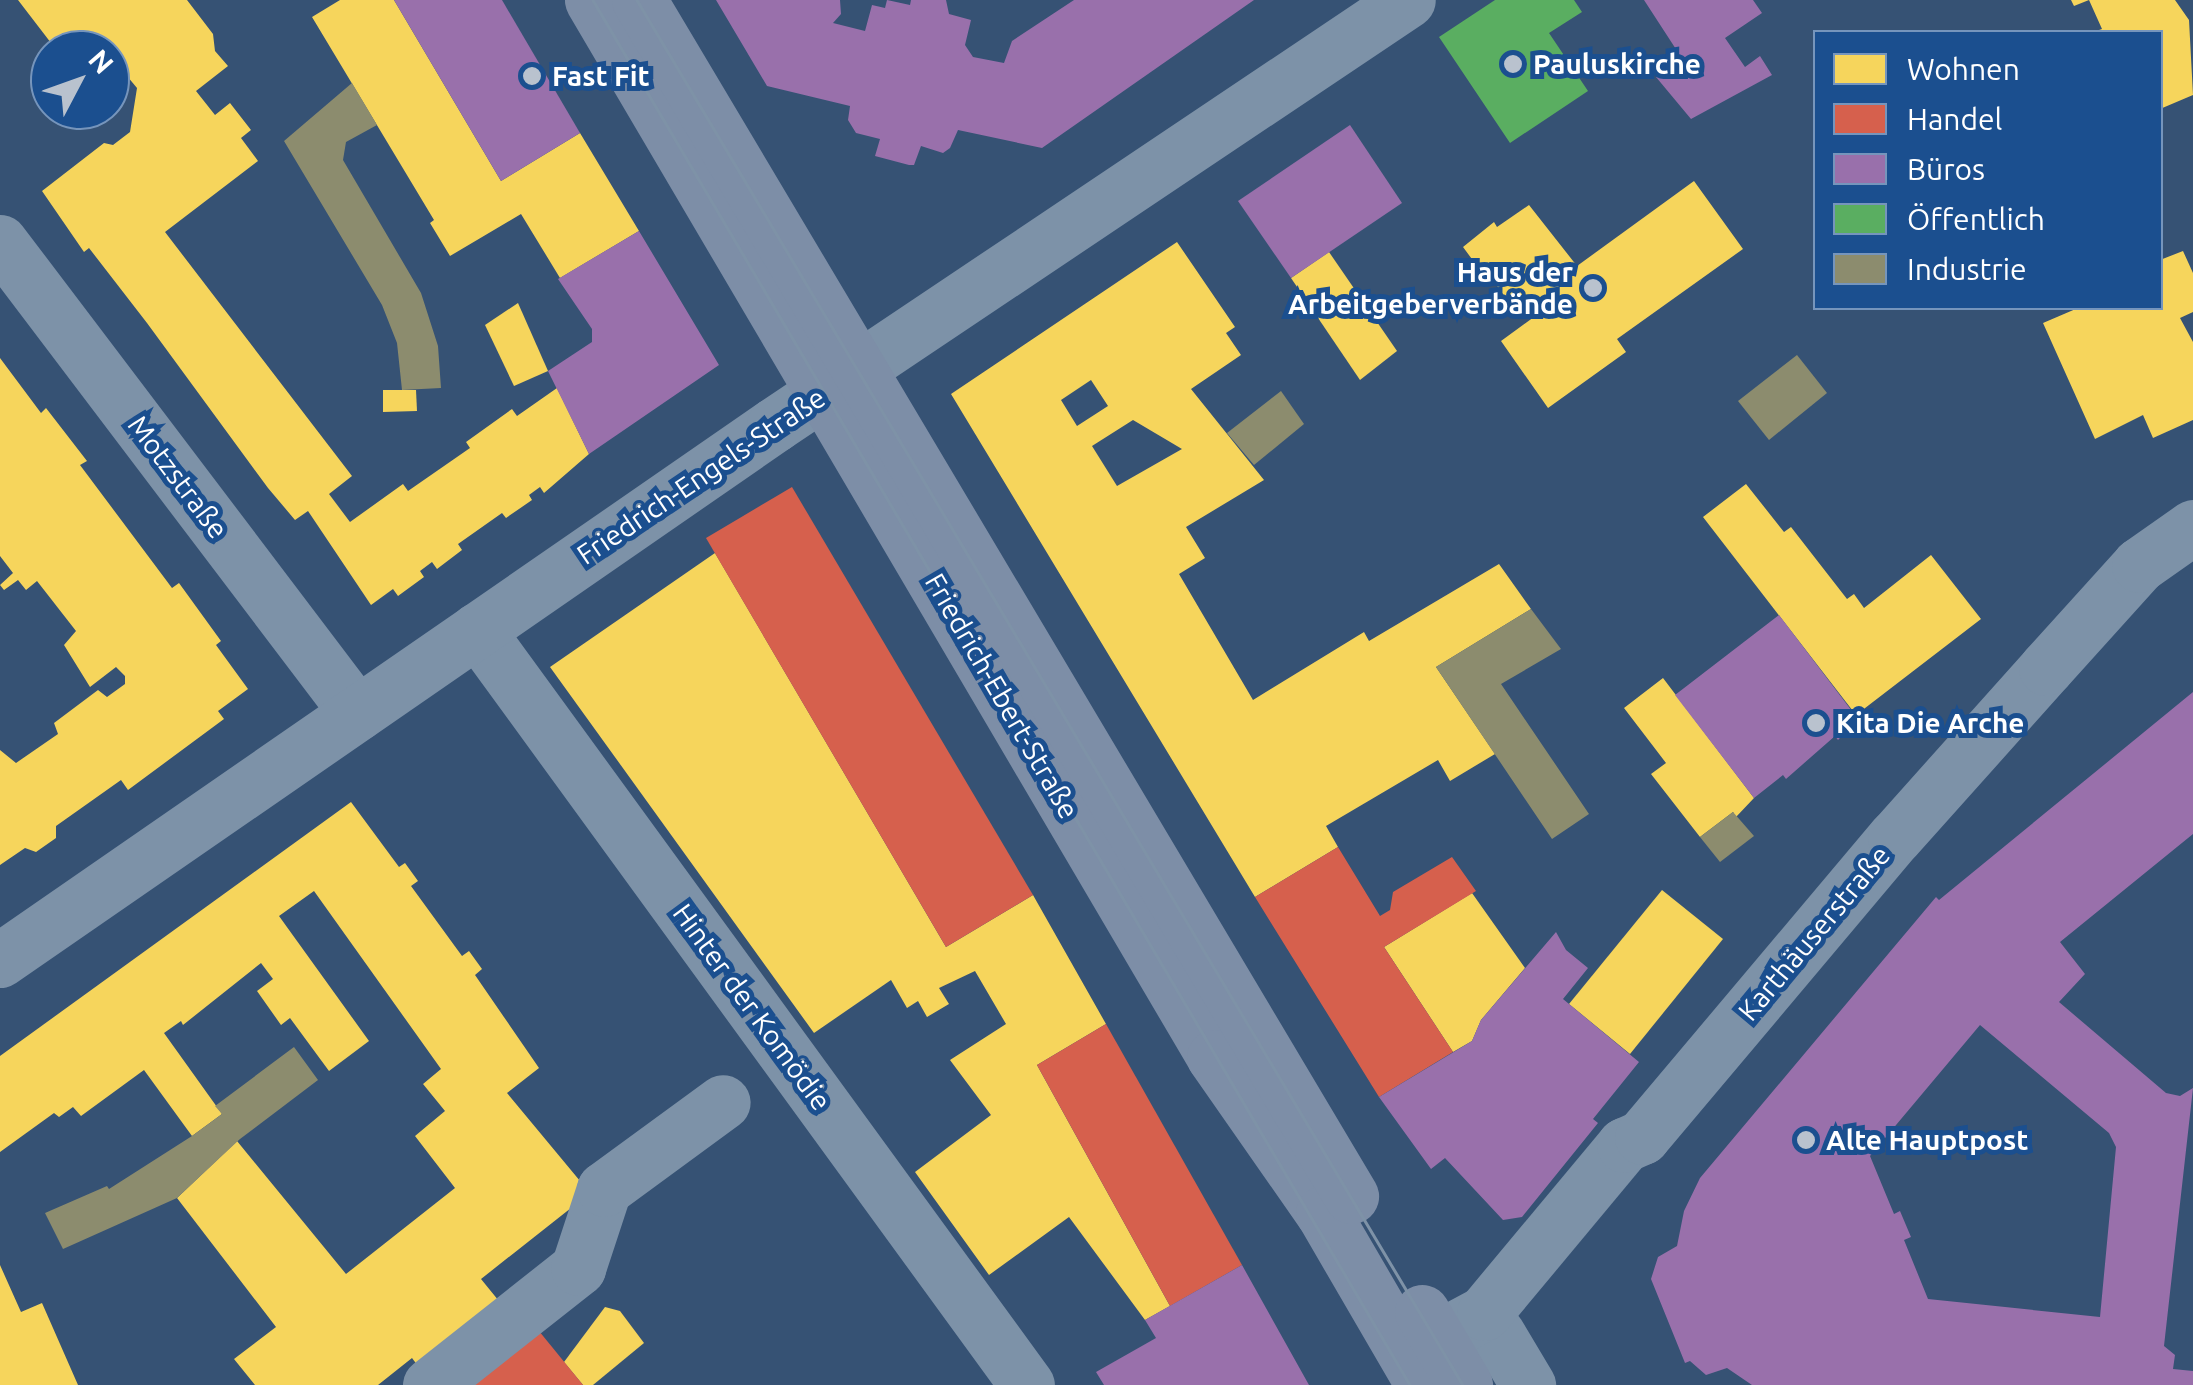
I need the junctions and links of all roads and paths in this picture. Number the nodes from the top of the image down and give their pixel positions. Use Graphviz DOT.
graph roads {
  1 [pos="592,0"];
  2 [pos="639,0"];
  3 [pos="1408,0"];
  4 [pos="0,242"];
  5 [pos="842,381"];
  6 [pos="2193,526"];
  7 [pos="477,630"];
  8 [pos="356,713"];
  9 [pos="0,960"];
  10 [pos="723,1102"];
  11 [pos="1616,1202"];
  12 [pos="1509,1354"];
  13 [pos="1430,1362"];
  14 [pos="430,1385"];
  15 [pos="1026,1385"];
  16 [pos="1465,1385"];
  1 -- 5 [label="main road, Friedrich-Ebert-Straße"];
  2 -- 5 [label="main road, Friedrich-Ebert-Straße"];
  3 -- 5 [label="street, Friedrich-Engels-Straße"];
  4 -- 8 [label="street, Motzstraße"];
  5 -- 7 [label="street, Friedrich-Engels-Straße"];
  5 -- 13 [label="main road, Friedrich-Ebert-Straße"];
  6 -- 13 [label="street, Karthäuserstraße"];
  7 -- 8 [label="street, Friedrich-Engels-Straße"];
  7 -- 15 [label="street, Hinter der Komödie"];
  8 -- 9 [label="street, Friedrich-Engels-Straße"];
  10 -- 14 [label="street"];
  11 -- 12 [label="street"];
  13 -- 16 [label="main road, Friedrich-Ebert-Straße"];
}
